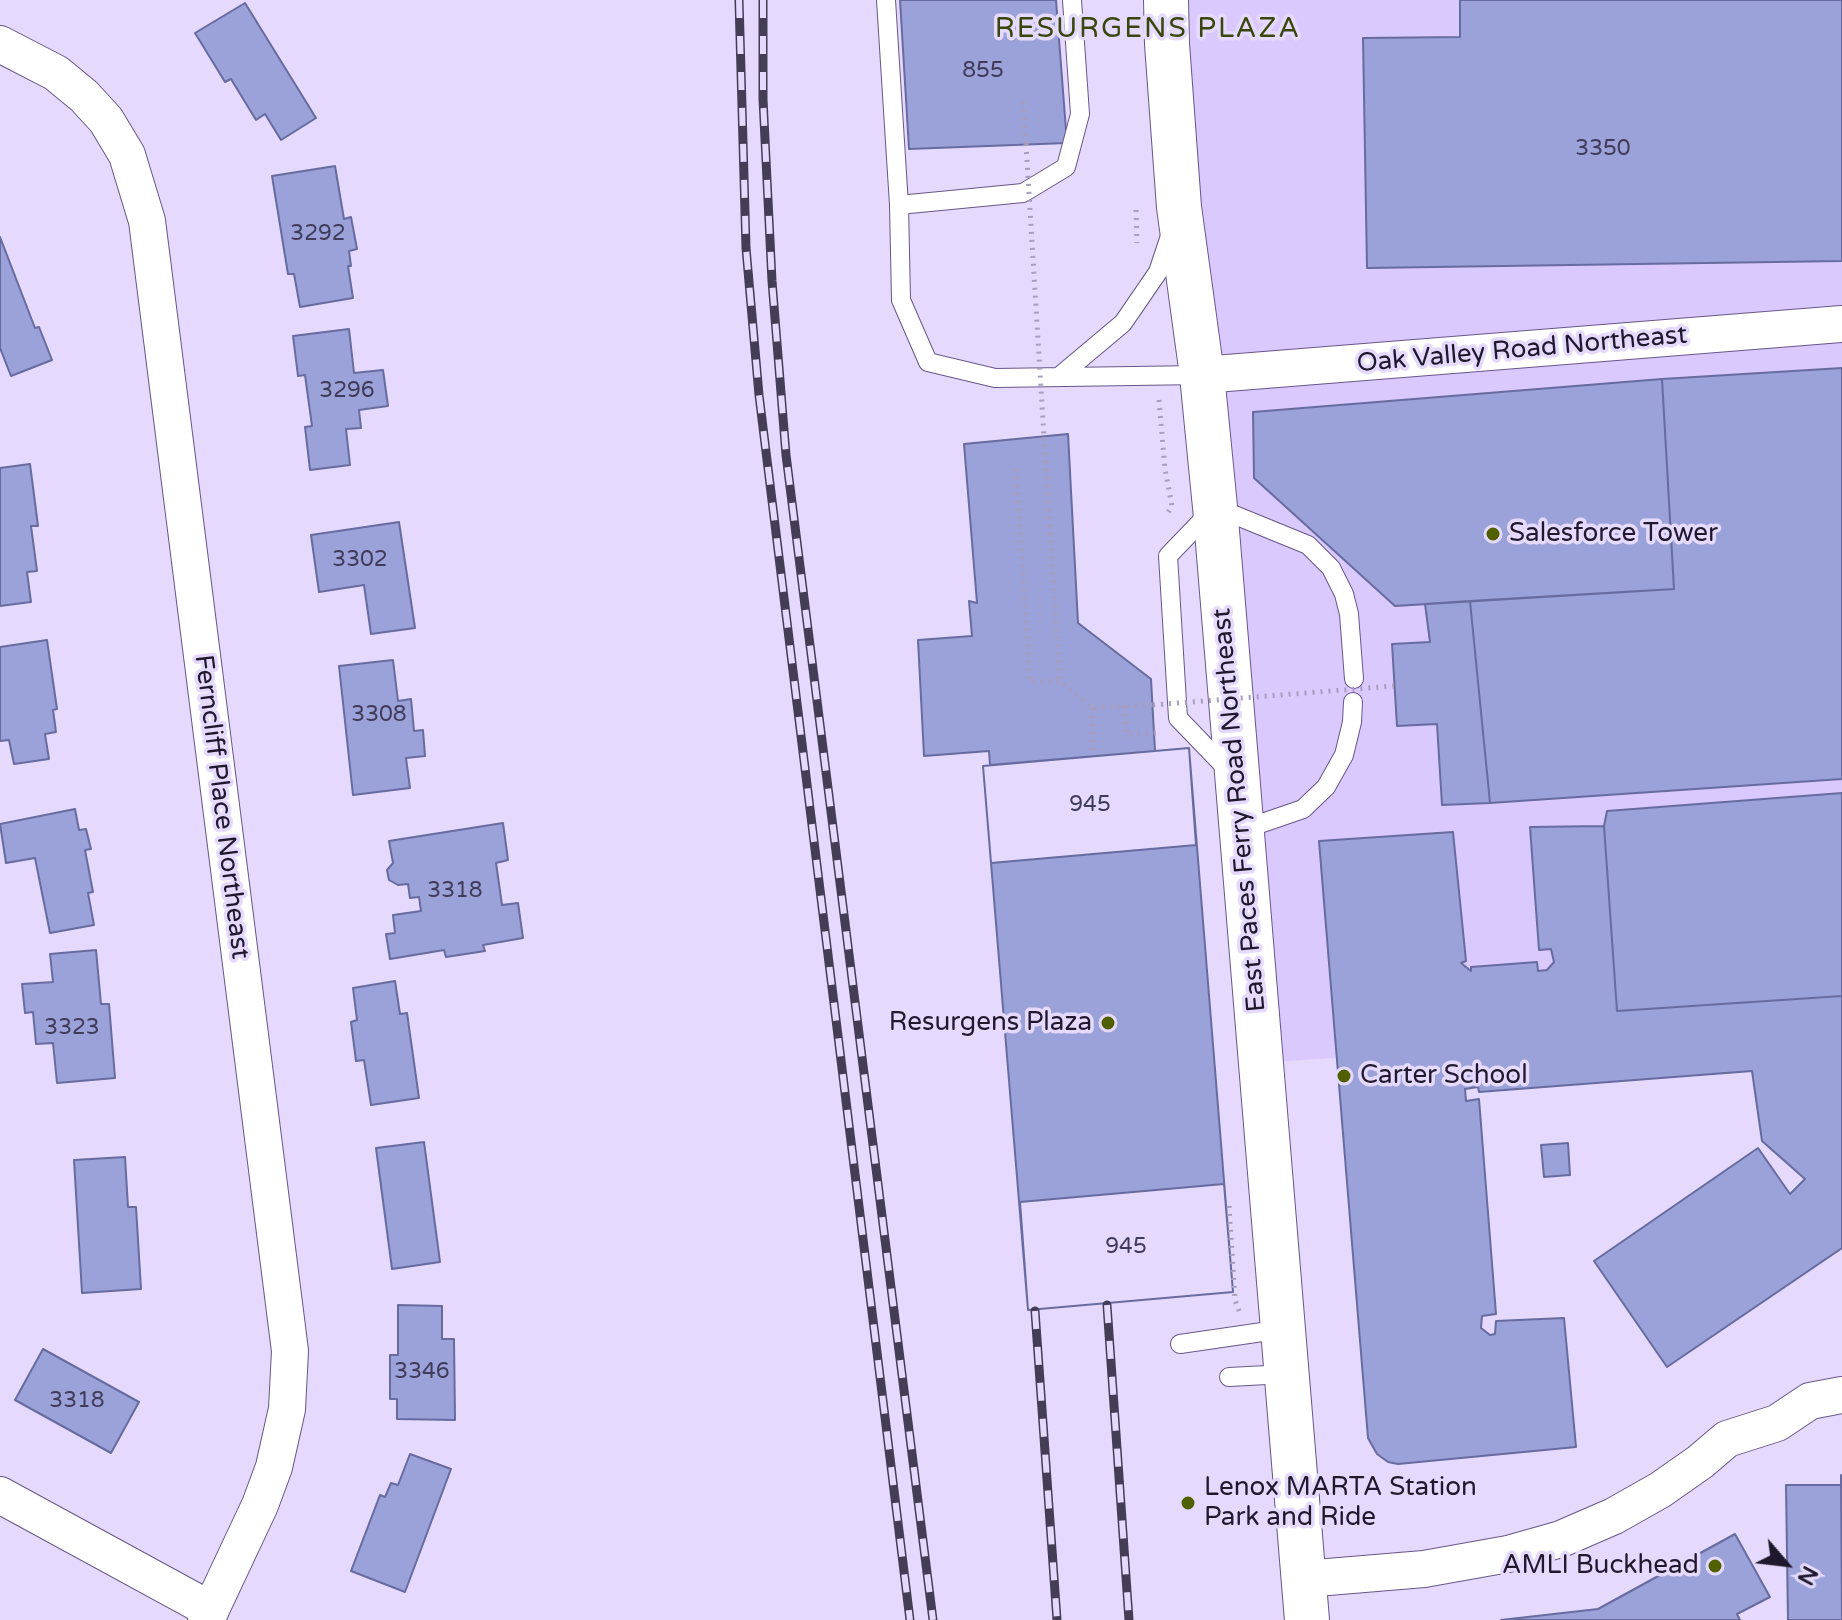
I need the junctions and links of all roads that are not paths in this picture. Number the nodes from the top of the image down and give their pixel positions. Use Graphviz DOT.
graph roads {
  1 [pos="886,0"];
  2 [pos="1072,0"];
  3 [pos="1166,0"];
  4 [pos="0,44"];
  5 [pos="899,205"];
  6 [pos="1179,207"];
  7 [pos="1842,324"];
  8 [pos="1202,375"];
  9 [pos="1060,376"];
  10 [pos="1215,507"];
  11 [pos="1354,679"];
  12 [pos="1353,702"];
  13 [pos="1242,830"];
  14 [pos="1283,1329"];
  15 [pos="1180,1344"];
  16 [pos="1287,1374"];
  17 [pos="1229,1377"];
  18 [pos="1842,1395"];
  19 [pos="0,1495"];
  20 [pos="1305,1600"];
  21 [pos="208,1615"];
  1 -- 5 [label="lane"];
  2 -- 5 [label="lane"];
  3 -- 6 [label="street, East Paces Ferry Road Northeast"];
  4 -- 21 [label="street, Ferncliff Place Northeast"];
  5 -- 9 [label="lane"];
  6 -- 8 [label="street, East Paces Ferry Road Northeast"];
  6 -- 9 [label="lane"];
  7 -- 8 [label="street, Oak Valley Road Northeast"];
  8 -- 9 [label="lane"];
  8 -- 10 [label="street, East Paces Ferry Road Northeast"];
  10 -- 11 [label="lane"];
  10 -- 13 [label="street, East Paces Ferry Road Northeast"];
  12 -- 13 [label="lane"];
  13 -- 14 [label="street, East Paces Ferry Road Northeast"];
  14 -- 15 [label="lane"];
  14 -- 16 [label="street, East Paces Ferry Road Northeast"];
  16 -- 17 [label="lane"];
  16 -- 20 [label="street, East Paces Ferry Road Northeast"];
  18 -- 20 [label="street"];
  19 -- 21 [label="street"];
}
